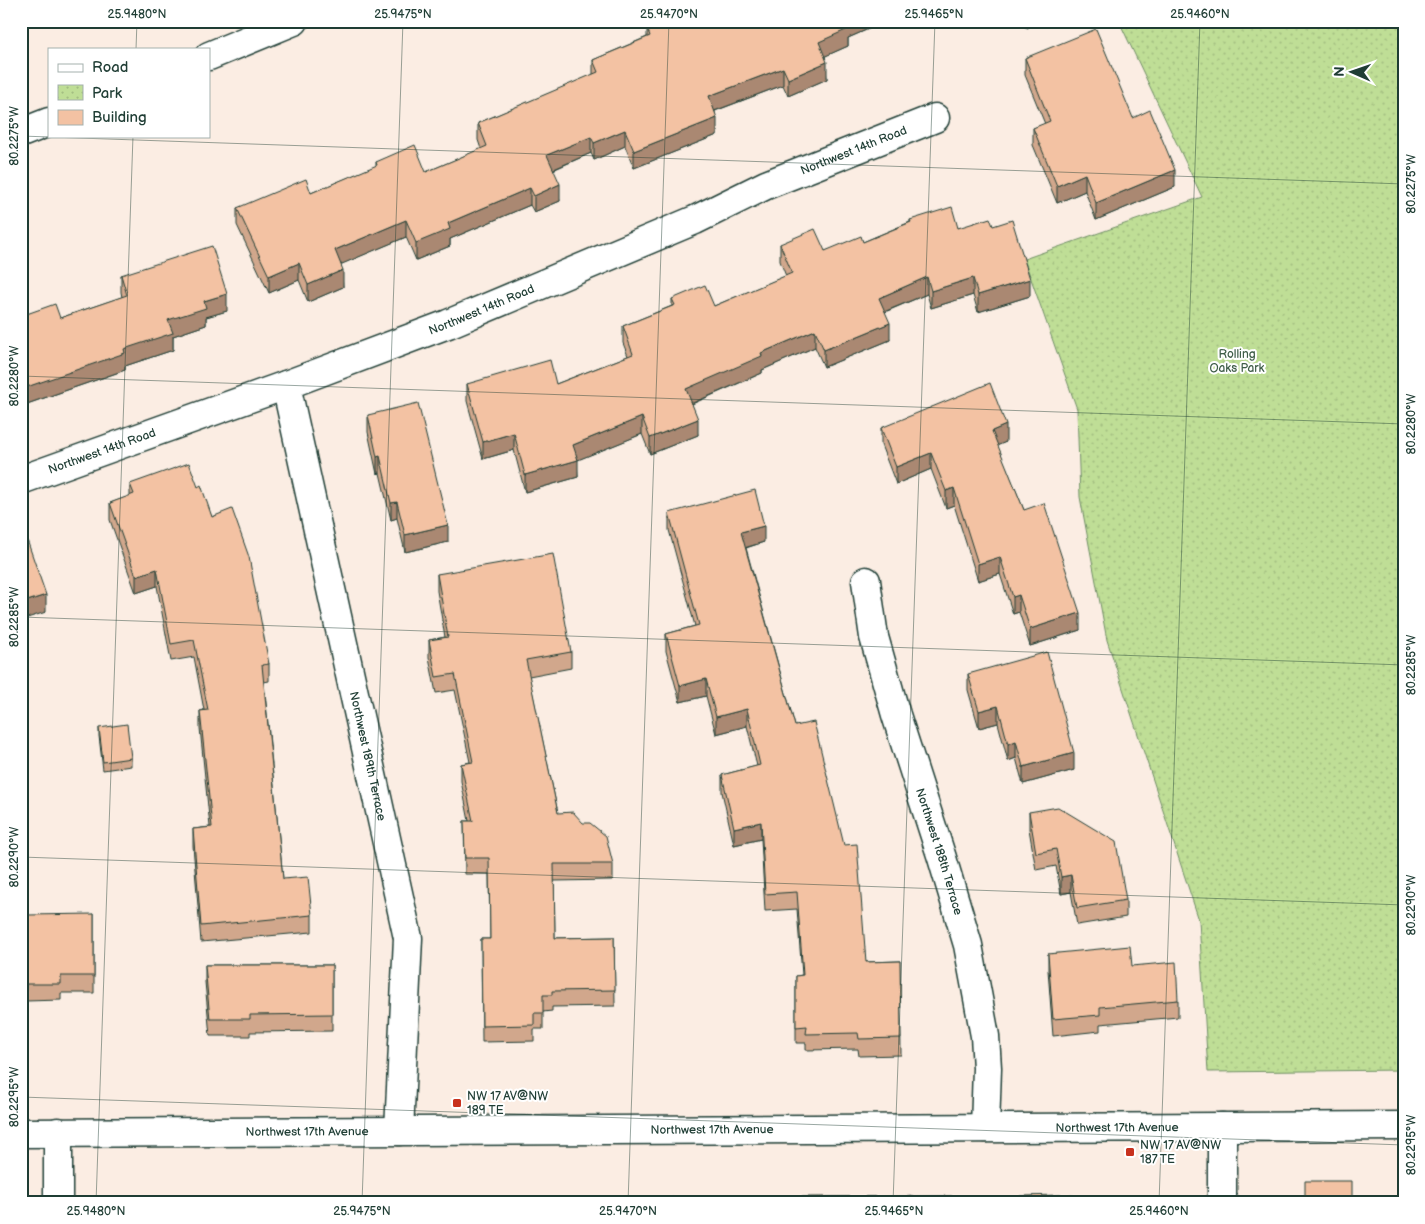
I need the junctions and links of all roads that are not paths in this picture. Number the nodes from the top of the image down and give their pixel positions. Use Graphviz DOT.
graph roads {
  1 [pos="294,21"];
  2 [pos="210,56"];
  3 [pos="934,118"];
  4 [pos="48,122"];
  5 [pos="21,133"];
  6 [pos="286,386"];
  7 [pos="21,480"];
  8 [pos="866,581"];
  9 [pos="1404,1126"];
  10 [pos="1222,1127"];
  11 [pos="985,1128"];
  12 [pos="399,1131"];
  13 [pos="58,1132"];
  14 [pos="21,1133"];
  15 [pos="58,1203"];
  16 [pos="1222,1203"];
  1 -- 2 [label="main road"];
  3 -- 6 [label="main road, Northwest 14th Road"];
  4 -- 5 [label="main road"];
  6 -- 7 [label="main road, Northwest 14th Road"];
  6 -- 12 [label="main road, Northwest 189th Terrace"];
  8 -- 11 [label="main road, Northwest 188th Terrace"];
  9 -- 10 [label="main road, Northwest 17th Avenue"];
  10 -- 11 [label="main road, Northwest 17th Avenue"];
  10 -- 16 [label="main road"];
  11 -- 12 [label="main road, Northwest 17th Avenue"];
  12 -- 13 [label="main road, Northwest 17th Avenue"];
  13 -- 14 [label="main road, Northwest 17th Avenue"];
  13 -- 15 [label="main road"];
}
